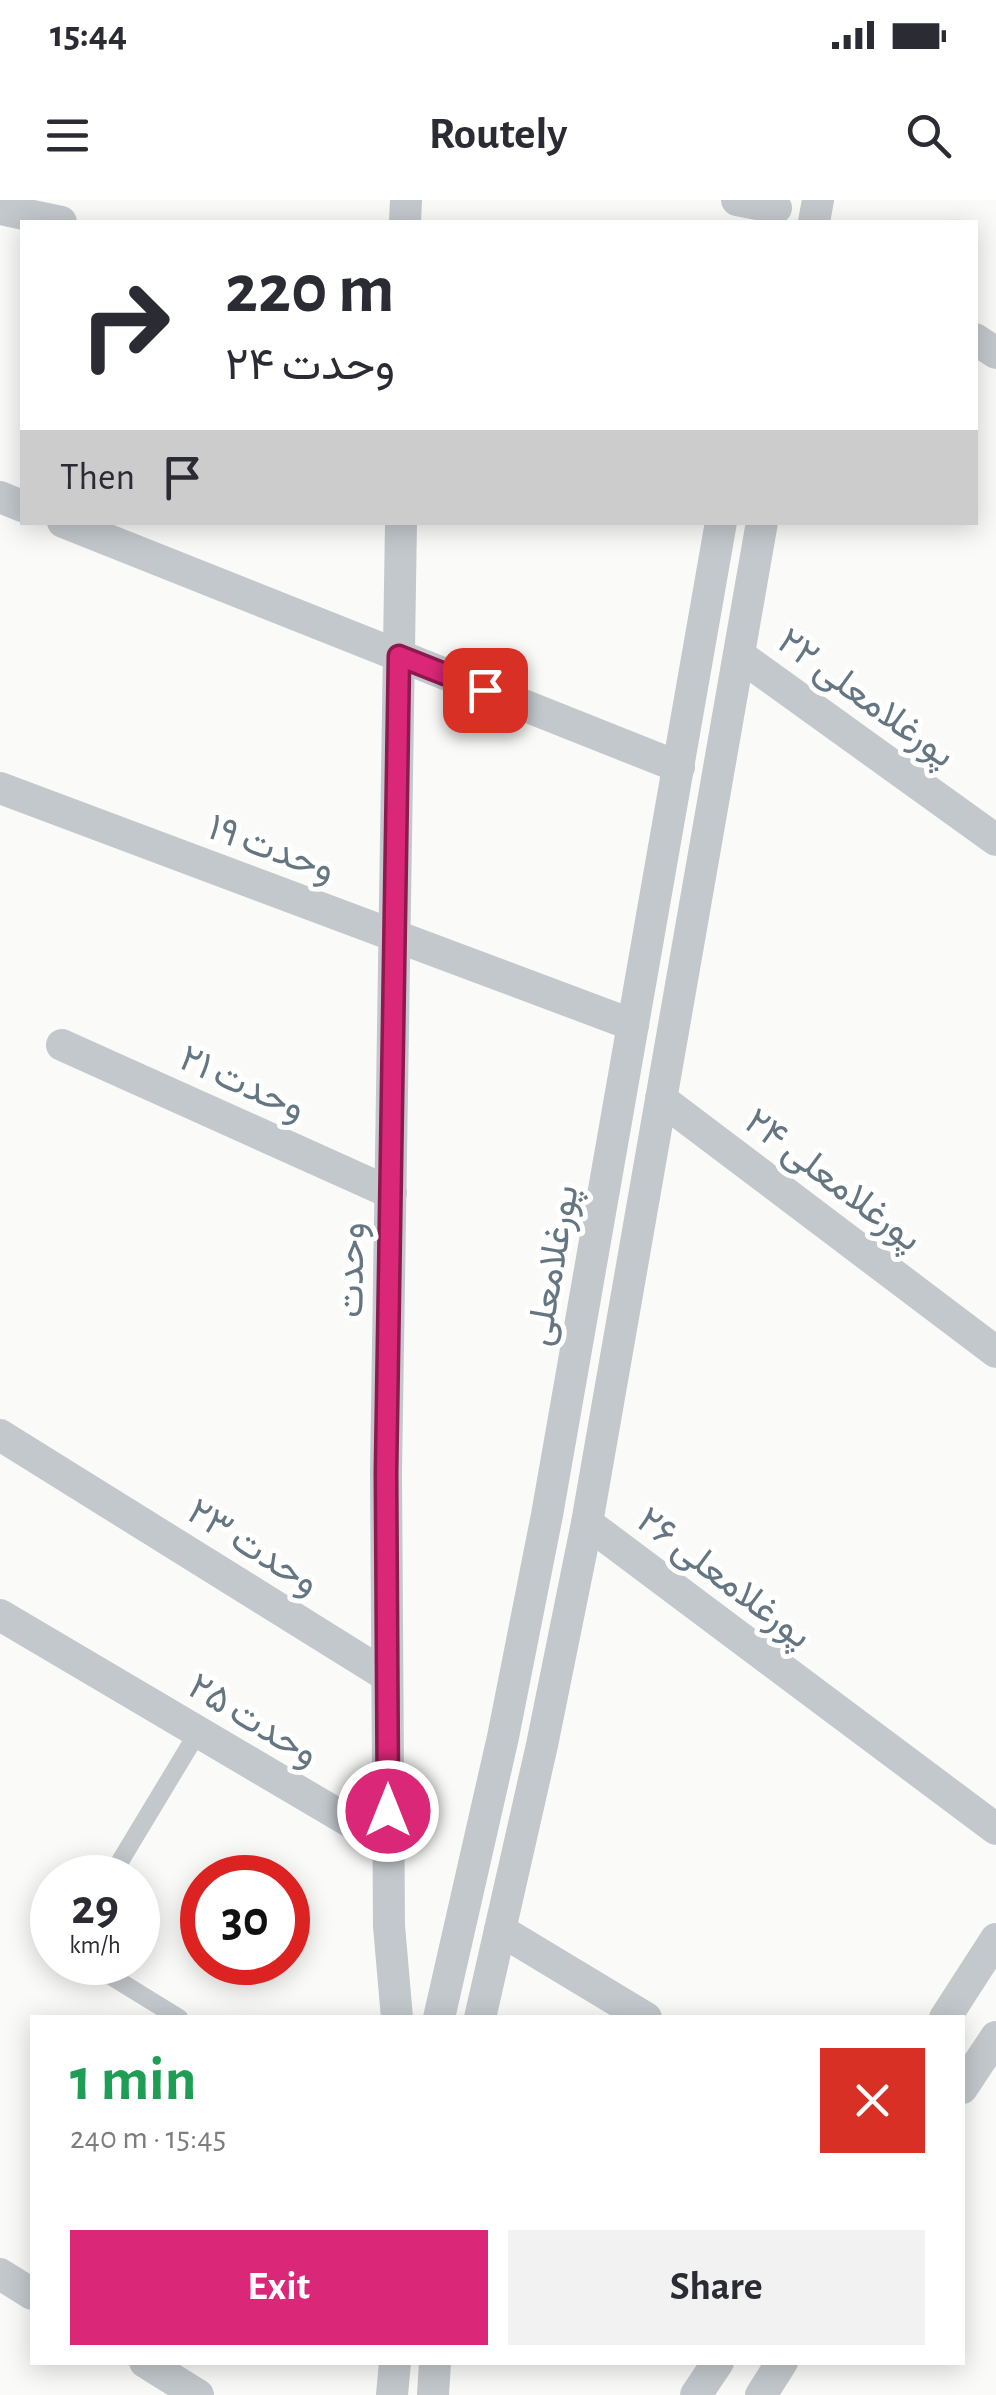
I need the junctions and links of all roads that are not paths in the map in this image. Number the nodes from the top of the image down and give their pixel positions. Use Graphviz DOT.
graph roads {
  1 [pos="737,200"];
  2 [pos="0,209"];
  3 [pos="775,210"];
  4 [pos="51,220"];
  5 [pos="70,525"];
  6 [pos="401,525"];
  7 [pos="721,525"];
  8 [pos="761,525"];
  9 [pos="739,655"];
  10 [pos="399,656"];
  11 [pos="679,767"];
  12 [pos="0,788"];
  13 [pos="996,840"];
  14 [pos="394,936"];
  15 [pos="633,1025"];
  16 [pos="62,1045"];
  17 [pos="661,1098"];
  18 [pos="391,1193"];
  19 [pos="996,1352"];
  20 [pos="0,1435"];
  21 [pos="587,1523"];
  22 [pos="0,1614"];
  23 [pos="387,1676"];
  24 [pos="198,1732"];
  25 [pos="996,1829"];
  26 [pos="388,1844"];
  27 [pos="124,1855"];
  28 [pos="500,1930"];
  29 [pos="996,1939"];
  30 [pos="125,1985"];
  31 [pos="173,2015"];
  32 [pos="397,2015"];
  33 [pos="439,2015"];
  34 [pos="481,2015"];
  35 [pos="641,2015"];
  36 [pos="947,2015"];
  37 [pos="996,2037"];
  38 [pos="965,2084"];
  39 [pos="0,2274"];
  40 [pos="30,2293"];
  41 [pos="150,2365"];
  42 [pos="395,2365"];
  43 [pos="435,2365"];
  44 [pos="716,2365"];
  45 [pos="780,2365"];
  46 [pos="198,2395"];
  47 [pos="392,2395"];
  48 [pos="432,2395"];
  49 [pos="696,2395"];
  50 [pos="761,2395"];
  1 -- 3 [label="street"];
  2 -- 4 [label="street"];
  5 -- 10 [label="street"];
  6 -- 10 [label="street, وحدت"];
  7 -- 11 [label="street, پورغلامعلی"];
  8 -- 9 [label="street"];
  9 -- 13 [label="street, پورغلامعلی ۲۲"];
  9 -- 17 [label="street"];
  10 -- 11 [label="street"];
  10 -- 14 [label="street, وحدت"];
  11 -- 15 [label="street, پورغلامعلی"];
  12 -- 14 [label="street, وحدت ۱۹"];
  14 -- 15 [label="street, وحدت ۱۹"];
  14 -- 18 [label="street, وحدت"];
  15 -- 33 [label="street, پورغلامعلی"];
  16 -- 18 [label="street, وحدت ۲۱"];
  17 -- 19 [label="street, پورغلامعلی ۲۴"];
  17 -- 21 [label="street"];
  18 -- 23 [label="street, وحدت"];
  20 -- 23 [label="street, وحدت ۲۳"];
  21 -- 25 [label="street, پورغلامعلی ۲۶"];
  21 -- 28 [label="street"];
  22 -- 24 [label="street, وحدت ۲۵"];
  23 -- 26 [label="street, وحدت"];
  24 -- 26 [label="street, وحدت ۲۵"];
  24 -- 27 [label="lane"];
  26 -- 32 [label="street, وحدت"];
  28 -- 34 [label="street"];
  28 -- 35 [label="street"];
  29 -- 36 [label="street"];
  30 -- 31 [label="lane"];
  37 -- 38 [label="street"];
  39 -- 40 [label="street"];
  41 -- 46 [label="street"];
  42 -- 47 [label="street"];
  43 -- 48 [label="street"];
  44 -- 49 [label="street"];
  45 -- 50 [label="street"];
}
